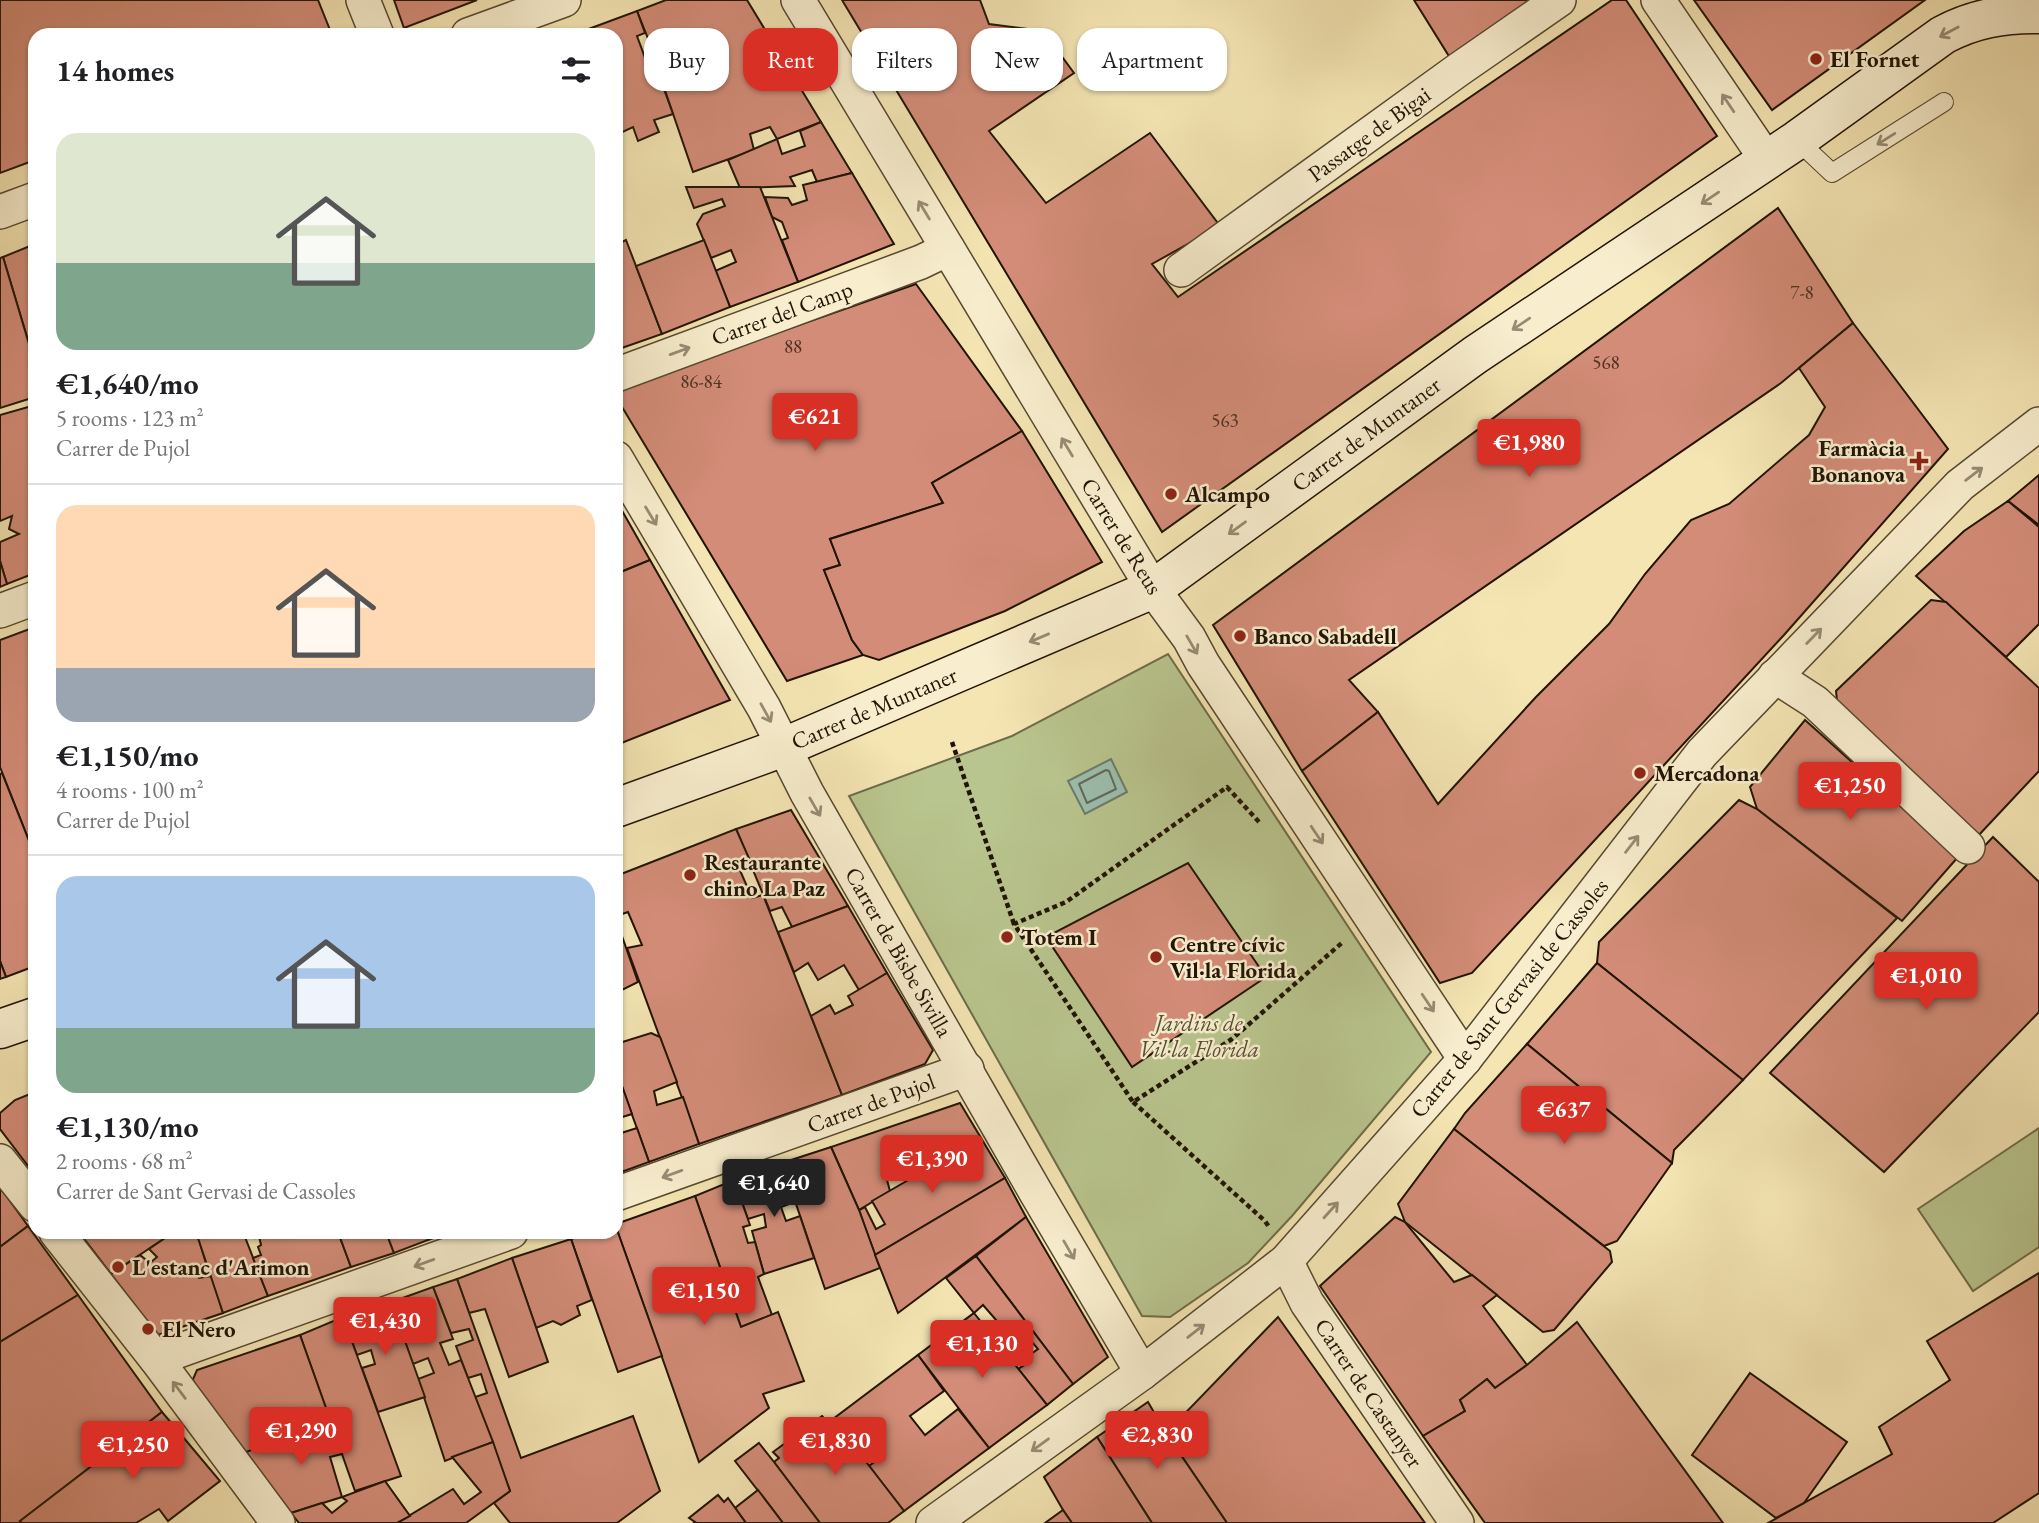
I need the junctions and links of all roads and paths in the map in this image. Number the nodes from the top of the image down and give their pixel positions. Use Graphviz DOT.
graph roads {
  1 [pos="363,0"];
  2 [pos="564,0"];
  3 [pos="799,0"];
  4 [pos="1559,0"];
  5 [pos="1658,0"];
  6 [pos="2039,14"];
  7 [pos="374,28"];
  8 [pos="487,28"];
  9 [pos="1944,102"];
  10 [pos="1782,150"];
  11 [pos="28,202"];
  12 [pos="0,212"];
  13 [pos="948,249"];
  14 [pos="1181,270"];
  15 [pos="623,372"];
  16 [pos="2039,425"];
  17 [pos="623,470"];
  18 [pos="1153,589"];
  19 [pos="28,601"];
  20 [pos="0,611"];
  21 [pos="1775,676"];
  22 [pos="952,742"];
  23 [pos="784,747"];
  24 [pos="623,805"];
  25 [pos="1263,826"];
  26 [pos="1968,847"];
  27 [pos="1014,924"];
  28 [pos="1339,929"];
  29 [pos="1346,940"];
  30 [pos="1351,948"];
  31 [pos="28,1019"];
  32 [pos="0,1029"];
  33 [pos="1465,1059"];
  34 [pos="967,1069"];
  35 [pos="1133,1102"];
  36 [pos="0,1161"];
  37 [pos="623,1192"];
  38 [pos="28,1196"];
  39 [pos="1265,1221"];
  40 [pos="62,1239"];
  41 [pos="491,1239"];
  42 [pos="1286,1261"];
  43 [pos="156,1359"];
  44 [pos="1142,1373"];
  45 [pos="278,1523"];
  46 [pos="933,1523"];
  47 [pos="1457,1523"];
  1 -- 7 [label="street"];
  2 -- 8 [label="street"];
  13 -- 3 [label="street, Carrer de Reus, one-way"];
  4 -- 14 [label="street, Passatge de Bigai"];
  10 -- 5 [label="street, one-way"];
  6 -- 10 [label="street, Carrer de Muntaner, one-way"];
  9 -- 10 [label="lane, one-way"];
  10 -- 18 [label="street, Carrer de Muntaner, one-way"];
  11 -- 12 [label="street"];
  15 -- 13 [label="street, Carrer del Camp, one-way"];
  18 -- 13 [label="street, Carrer de Reus, one-way"];
  21 -- 16 [label="street, Carrer de Sant Gervasi de Cassoles, one-way"];
  17 -- 23 [label="street, Carrer de Bisbe Sivilla, one-way"];
  18 -- 23 [label="street, Carrer de Muntaner, one-way"];
  18 -- 33 [label="street, Carrer de Reus, one-way"];
  19 -- 20 [label="street"];
  21 -- 26 [label="street"];
  33 -- 21 [label="street, Carrer de Sant Gervasi de Cassoles, one-way"];
  22 -- 27 [label="path"];
  23 -- 24 [label="street, Carrer de Muntaner"];
  23 -- 34 [label="street, Carrer de Bisbe Sivilla, one-way"];
  25 -- 27 [label="path"];
  27 -- 35 [label="path"];
  28 -- 29 [label="path"];
  29 -- 30 [label="path"];
  29 -- 35 [label="path"];
  31 -- 32 [label="street"];
  42 -- 33 [label="street, Carrer de Sant Gervasi de Cassoles, one-way"];
  34 -- 37 [label="street, Carrer de Pujol, one-way"];
  34 -- 44 [label="street, Carrer de Bisbe Sivilla, one-way"];
  35 -- 39 [label="path"];
  36 -- 38 [label="street"];
  40 -- 43 [label="street"];
  41 -- 43 [label="street, one-way"];
  44 -- 42 [label="street, Carrer de Sant Gervasi de Cassoles, one-way"];
  42 -- 47 [label="street, Carrer de Castanyer"];
  45 -- 43 [label="street, one-way"];
  44 -- 46 [label="street, Carrer de Sant Gervasi de Cassoles, one-way"];
}
